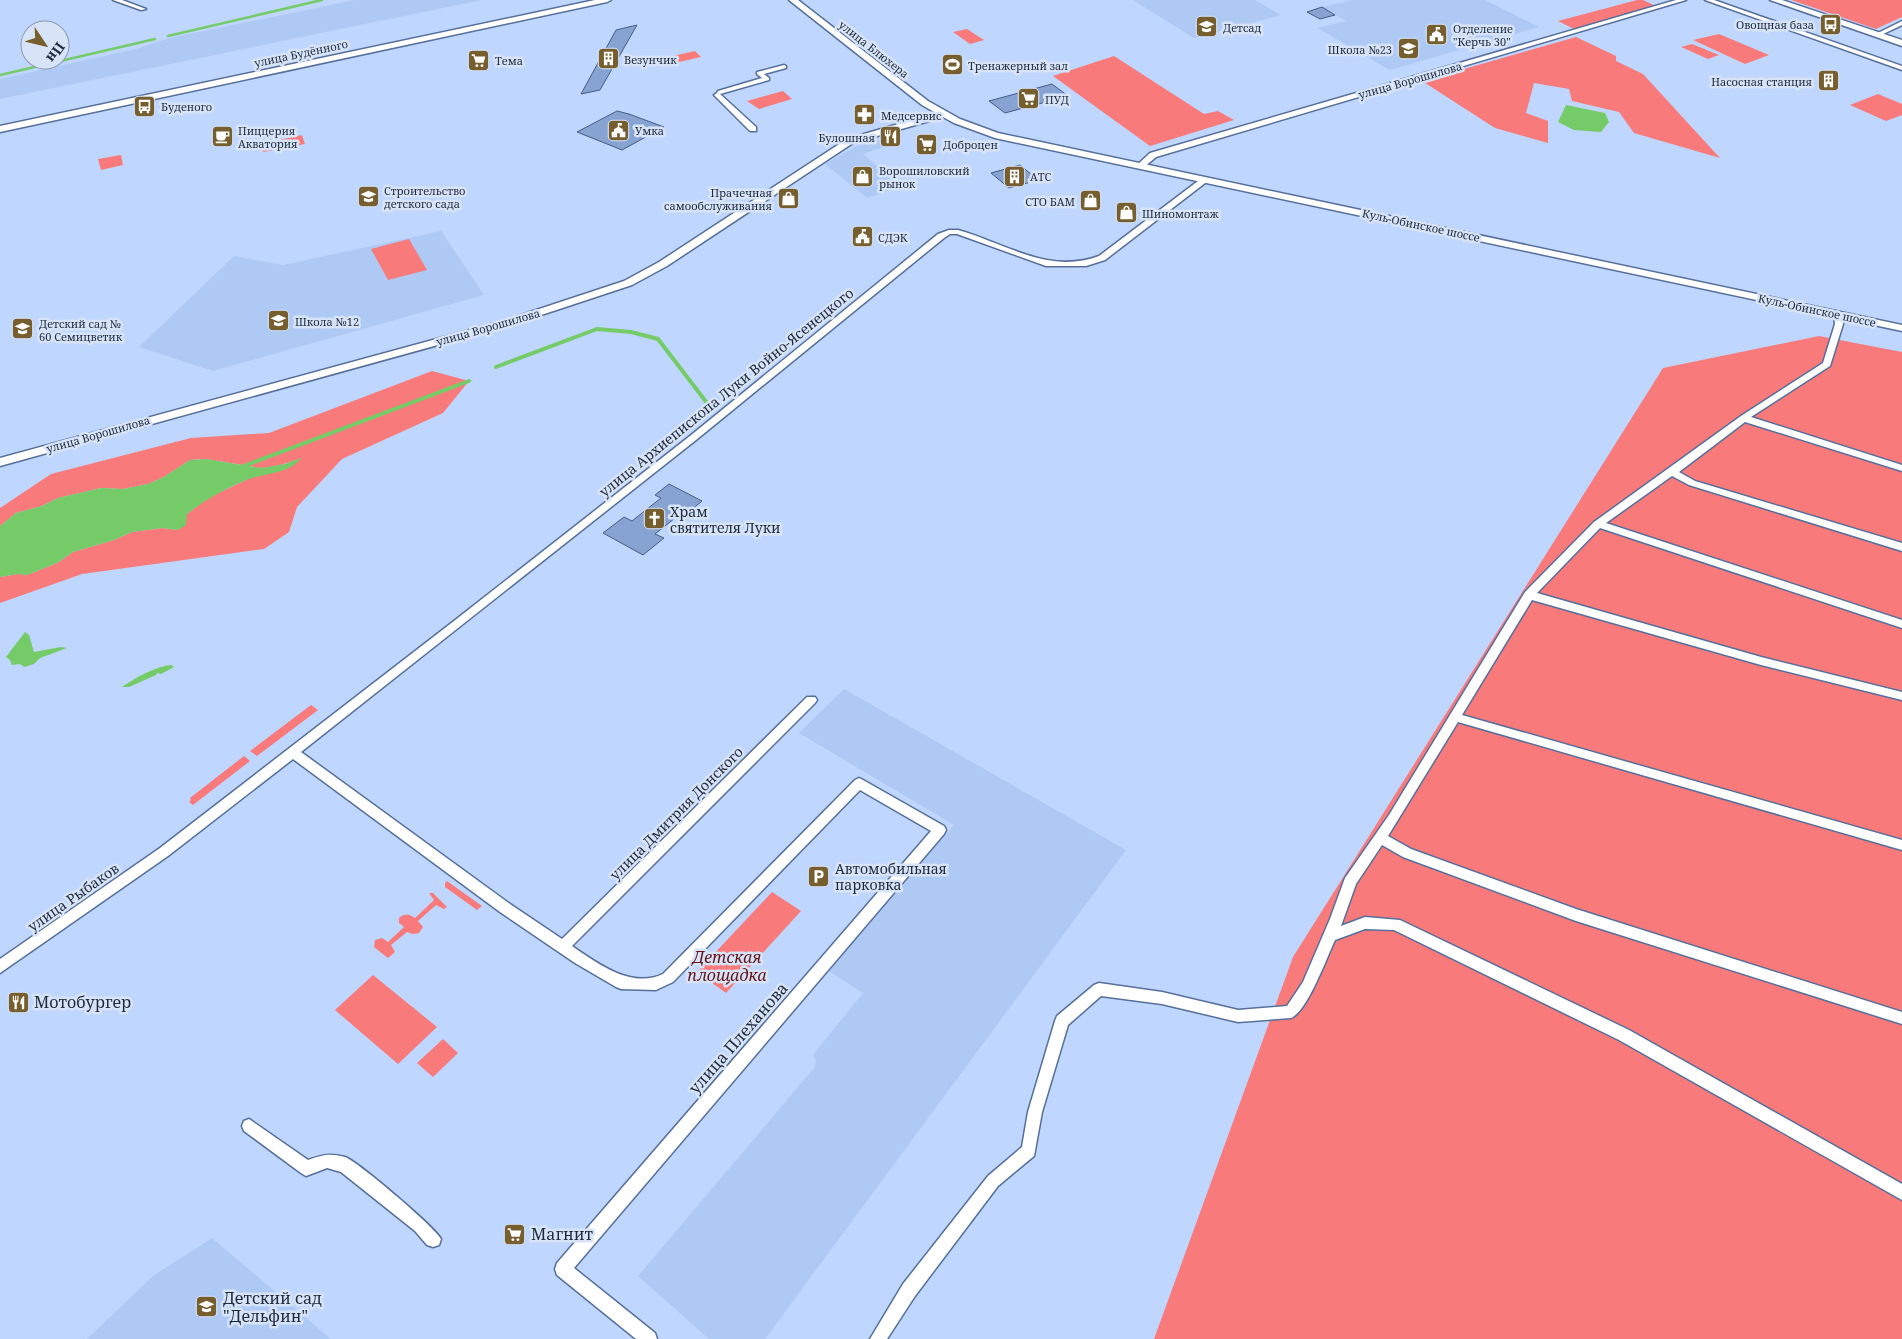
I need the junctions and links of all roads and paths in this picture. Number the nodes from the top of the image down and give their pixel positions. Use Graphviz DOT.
graph roads {
  1 [pos="116,0"];
  2 [pos="607,0"];
  3 [pos="793,0"];
  4 [pos="1683,0"];
  5 [pos="1708,0"];
  6 [pos="1774,0"];
  7 [pos="143,10"];
  8 [pos="1902,22"];
  9 [pos="1877,35"];
  10 [pos="1902,43"];
  11 [pos="784,67"];
  12 [pos="1902,68"];
  13 [pos="942,114"];
  14 [pos="0,129"];
  15 [pos="743,132"];
  16 [pos="1140,166"];
  17 [pos="1205,180"];
  18 [pos="1838,315"];
  19 [pos="1902,328"];
  20 [pos="1744,418"];
  21 [pos="0,462"];
  22 [pos="1902,468"];
  23 [pos="1672,472"];
  24 [pos="1598,524"];
  25 [pos="1902,547"];
  26 [pos="1529,595"];
  27 [pos="1902,624"];
  28 [pos="1902,696"];
  29 [pos="811,700"];
  30 [pos="1455,717"];
  31 [pos="292,752"];
  32 [pos="1381,838"];
  33 [pos="1902,845"];
  34 [pos="164,852"];
  35 [pos="1330,936"];
  36 [pos="563,947"];
  37 [pos="0,967"];
  38 [pos="1902,1018"];
  39 [pos="249,1126"];
  40 [pos="1902,1192"];
  41 [pos="433,1239"];
  42 [pos="648,1339"];
  43 [pos="878,1339"];
  1 -- 7 [label="street"];
  2 -- 14 [label="main road, улица Будённого"];
  3 -- 13 [label="main road, улица Блюхера"];
  4 -- 16 [label="street, улица Ворошилова"];
  5 -- 12 [label="street"];
  6 -- 9 [label="main road"];
  8 -- 9 [label="street"];
  9 -- 10 [label="main road"];
  11 -- 15 [label="street"];
  13 -- 16 [label="main road, Куль-Обинское шоссе"];
  13 -- 21 [label="main road, улица Ворошилова"];
  16 -- 17 [label="main road, Куль-Обинское шоссе"];
  17 -- 18 [label="main road, Куль-Обинское шоссе"];
  17 -- 31 [label="street, улица Архиепископа Луки Войно-Ясенецкого"];
  18 -- 19 [label="main road, Куль-Обинское шоссе"];
  18 -- 20 [label="street"];
  20 -- 22 [label="street"];
  20 -- 23 [label="street"];
  23 -- 24 [label="street"];
  23 -- 25 [label="street"];
  24 -- 26 [label="street"];
  24 -- 27 [label="street"];
  26 -- 28 [label="street"];
  26 -- 30 [label="street"];
  29 -- 36 [label="street, улица Дмитрия Донского"];
  30 -- 32 [label="street"];
  30 -- 33 [label="street"];
  31 -- 34 [label="street, улица Архиепископа Луки Войно-Ясенецкого"];
  31 -- 36 [label="street"];
  32 -- 35 [label="street"];
  32 -- 38 [label="street"];
  34 -- 37 [label="street, улица Рыбаков"];
  35 -- 40 [label="street"];
  35 -- 43 [label="street"];
  36 -- 42 [label="street, улица Плеханова"];
  39 -- 41 [label="street"];
}
